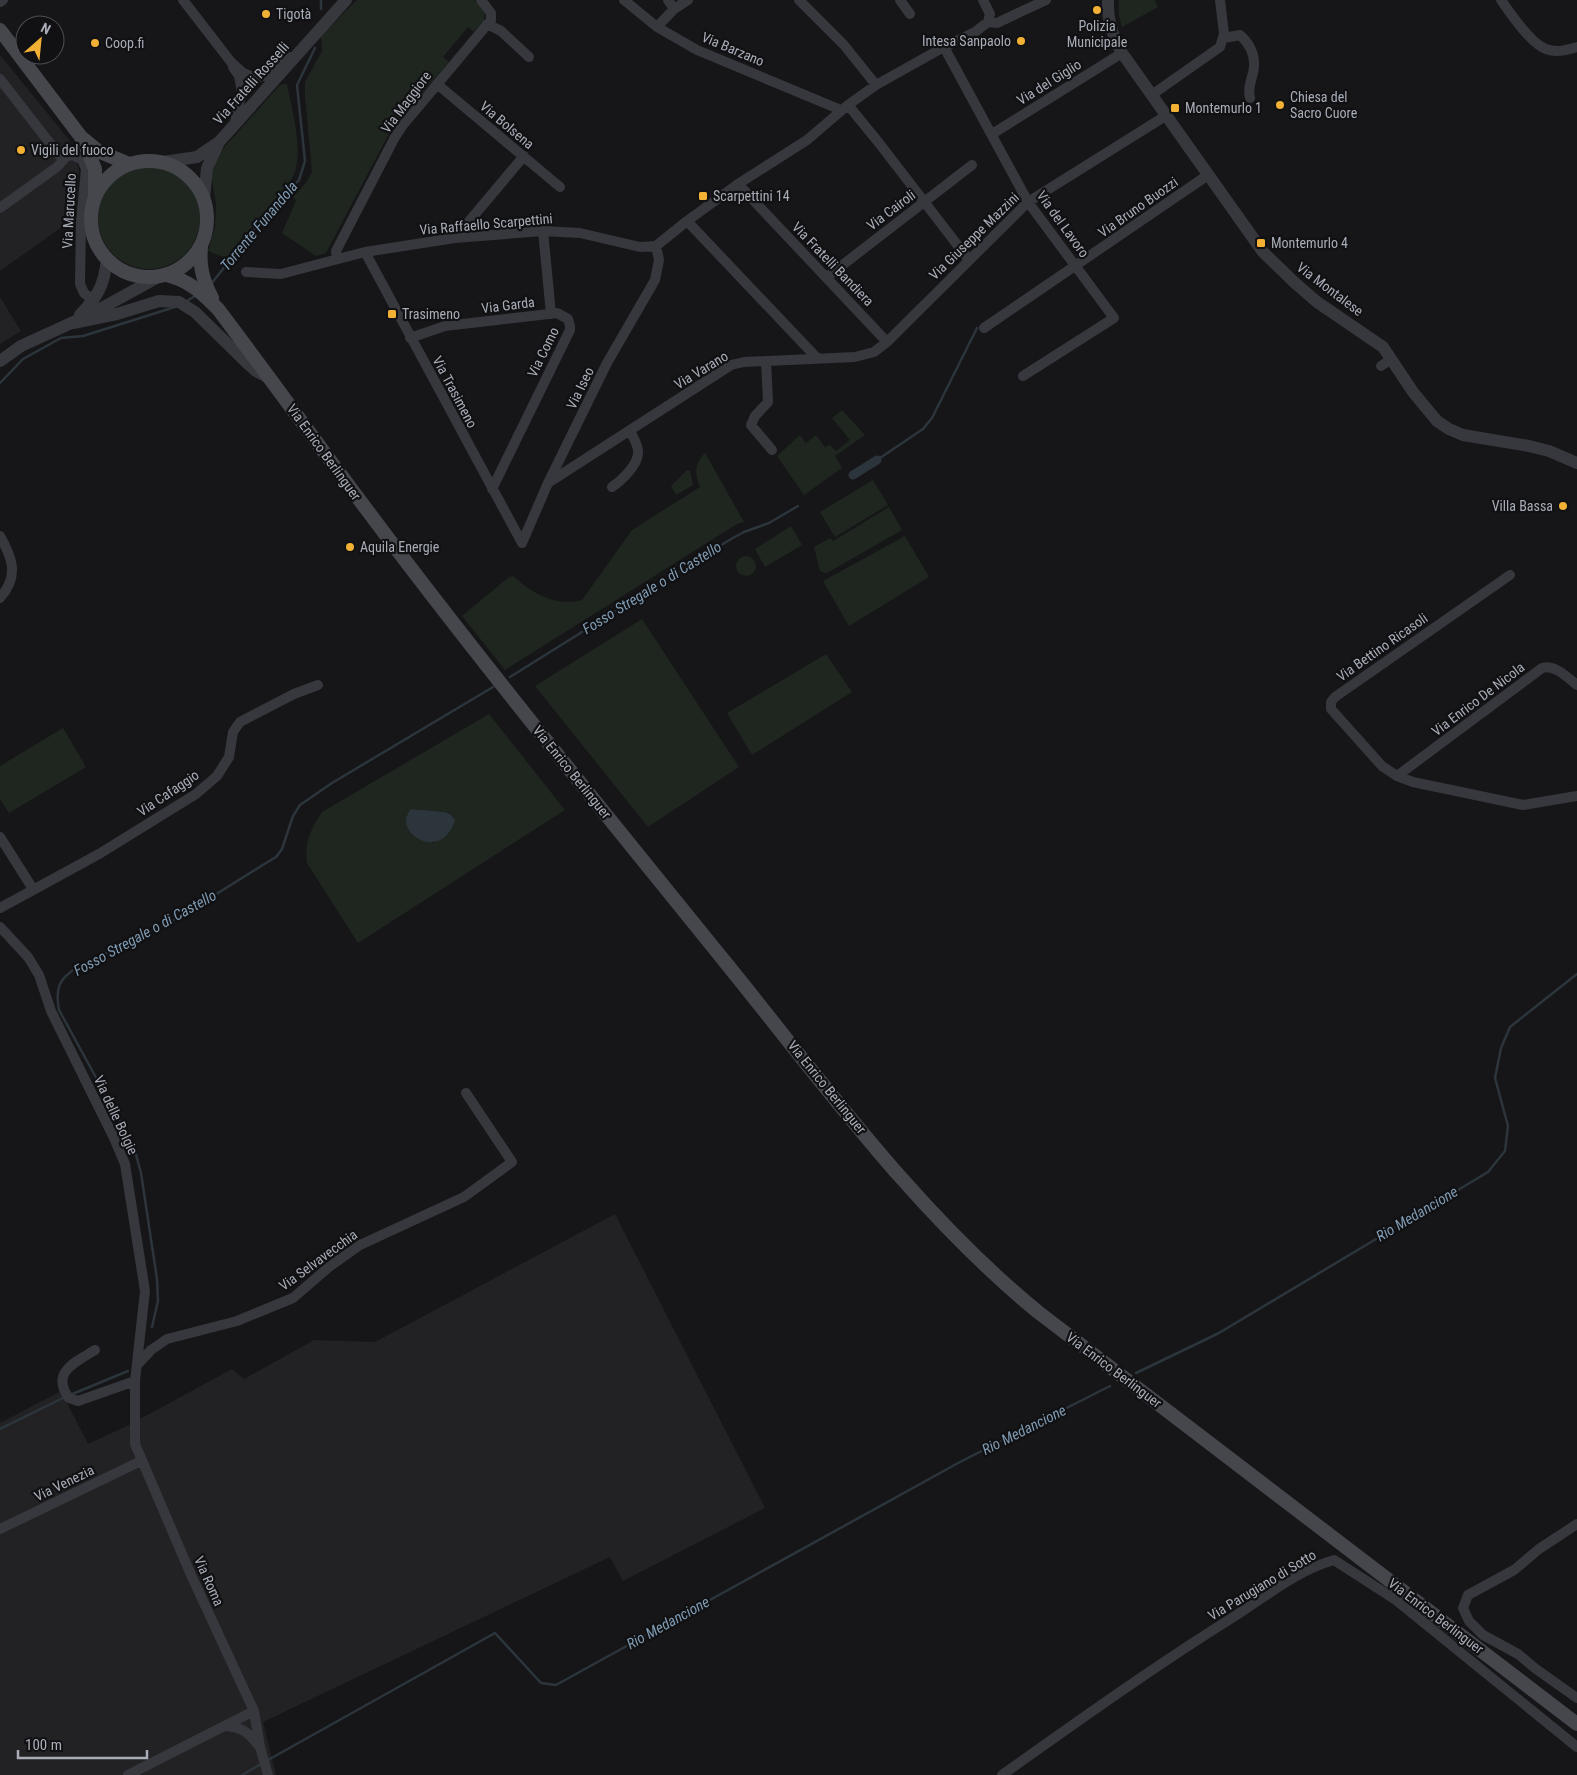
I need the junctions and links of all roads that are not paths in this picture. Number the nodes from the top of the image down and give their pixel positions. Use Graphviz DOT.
graph roads {
  1 [pos="183,0"];
  2 [pos="346,0"];
  3 [pos="481,0"];
  4 [pos="624,0"];
  5 [pos="668,0"];
  6 [pos="688,0"];
  7 [pos="900,0"];
  8 [pos="983,0"];
  9 [pos="1046,0"];
  10 [pos="1108,0"];
  11 [pos="1220,0"];
  12 [pos="1501,0"];
  13 [pos="806,2"];
  14 [pos="674,9"];
  15 [pos="910,14"];
  16 [pos="988,22"];
  17 [pos="487,24"];
  18 [pos="657,27"];
  19 [pos="0,30"];
  20 [pos="1224,38"];
  21 [pos="1577,47"];
  22 [pos="944,48"];
  23 [pos="298,52"];
  24 [pos="1122,53"];
  25 [pos="529,57"];
  26 [pos="230,62"];
  27 [pos="0,79"];
  28 [pos="437,84"];
  29 [pos="876,85"];
  30 [pos="1152,94"];
  31 [pos="1250,98"];
  32 [pos="844,107"];
  33 [pos="1167,115"];
  34 [pos="235,124"];
  35 [pos="992,134"];
  36 [pos="81,137"];
  37 [pos="219,142"];
  38 [pos="524,156"];
  39 [pos="63,160"];
  40 [pos="163,162"];
  41 [pos="129,164"];
  42 [pos="972,165"];
  43 [pos="1208,175"];
  44 [pos="738,184"];
  45 [pos="560,187"];
  46 [pos="95,197"];
  47 [pos="204,199"];
  48 [pos="925,202"];
  49 [pos="1028,202"];
  50 [pos="0,208"];
  51 [pos="687,221"];
  52 [pos="544,231"];
  53 [pos="455,238"];
  54 [pos="201,246"];
  55 [pos="656,246"];
  56 [pos="365,252"];
  57 [pos="107,259"];
  58 [pos="337,259"];
  59 [pos="969,260"];
  60 [pos="1077,266"];
  61 [pos="246,272"];
  62 [pos="163,276"];
  63 [pos="827,277"];
  64 [pos="94,301"];
  65 [pos="218,310"];
  66 [pos="551,314"];
  67 [pos="73,323"];
  68 [pos="984,328"];
  69 [pos="410,338"];
  70 [pos="887,342"];
  71 [pos="817,358"];
  72 [pos="0,361"];
  73 [pos="766,361"];
  74 [pos="1023,376"];
  75 [pos="270,378"];
  76 [pos="630,431"];
  77 [pos="772,450"];
  78 [pos="1577,463"];
  79 [pos="548,483"];
  80 [pos="612,487"];
  81 [pos="492,489"];
  82 [pos="0,536"];
  83 [pos="522,543"];
  84 [pos="1510,575"];
  85 [pos="0,598"];
  86 [pos="318,685"];
  87 [pos="1577,685"];
  88 [pos="1398,776"];
  89 [pos="1577,796"];
  90 [pos="0,837"];
  91 [pos="33,889"];
  92 [pos="0,908"];
  93 [pos="0,927"];
  94 [pos="466,1093"];
  95 [pos="95,1350"];
  96 [pos="136,1366"];
  97 [pos="135,1380"];
  98 [pos="141,1461"];
  99 [pos="1577,1524"];
  100 [pos="0,1529"];
  101 [pos="1577,1698"];
  102 [pos="254,1711"];
  103 [pos="1577,1724"];
  104 [pos="222,1726"];
  105 [pos="1577,1747"];
  106 [pos="261,1753"];
  107 [pos="128,1775"];
  108 [pos="268,1775"];
  109 [pos="1002,1775"];
  1 -- 26 [label="street"];
  2 -- 23 [label="street, Via Fratelli Rosselli"];
  3 -- 17 [label="street"];
  4 -- 18 [label="street, Via Barzano"];
  5 -- 14 [label="street"];
  6 -- 14 [label="street"];
  7 -- 15 [label="street"];
  8 -- 16 [label="street"];
  9 -- 16 [label="street"];
  10 -- 24 [label="street, Via Montalese"];
  11 -- 20 [label="street"];
  12 -- 21 [label="street"];
  13 -- 29 [label="street"];
  14 -- 18 [label="street"];
  16 -- 22 [label="street"];
  17 -- 25 [label="street"];
  17 -- 28 [label="street, Via Maggiore"];
  18 -- 32 [label="street, Via Barzano"];
  19 -- 36 [label="main road, Via Enrico Berlinguer"];
  20 -- 30 [label="street"];
  20 -- 31 [label="street"];
  22 -- 29 [label="street"];
  22 -- 35 [label="street, Via del Lavoro"];
  23 -- 26 [label="street"];
  23 -- 34 [label="street, Via Fratelli Rosselli"];
  24 -- 30 [label="street, Via Montalese"];
  24 -- 35 [label="street, Via del Giglio"];
  26 -- 34 [label="street"];
  27 -- 39 [label="street"];
  28 -- 38 [label="street, Via Bolsena"];
  28 -- 58 [label="street, Via Maggiore"];
  29 -- 32 [label="street"];
  30 -- 33 [label="street, Via Montalese"];
  32 -- 44 [label="street"];
  32 -- 48 [label="street"];
  33 -- 43 [label="street, Via Montalese"];
  33 -- 49 [label="street, Via Giuseppe Mazzini"];
  34 -- 37 [label="street, Via Fratelli Rosselli"];
  35 -- 49 [label="street, Via del Lavoro"];
  36 -- 41 [label="main road, Via Enrico Berlinguer"];
  36 -- 46 [label="main road, Via Enrico Berlinguer"];
  37 -- 40 [label="street, Via Fratelli Rosselli"];
  37 -- 47 [label="street, Via Fratelli Rosselli"];
  38 -- 45 [label="street, Via Bolsena"];
  38 -- 53 [label="street"];
  39 -- 50 [label="street, Via Marucello"];
  39 -- 64 [label="street, Via Marucello"];
  40 -- 41 [label="main road, Via Enrico Berlinguer"];
  40 -- 47 [label="main road, Via Enrico Berlinguer"];
  41 -- 46 [label="main road, Via Enrico Berlinguer"];
  42 -- 48 [label="street, Via Cairoli"];
  43 -- 60 [label="street, Via Bruno Buozzi"];
  43 -- 78 [label="street, Via Montalese"];
  44 -- 51 [label="street"];
  44 -- 63 [label="street, Via Fratelli Bandiera"];
  46 -- 57 [label="main road, Via Enrico Berlinguer"];
  47 -- 54 [label="main road, Via Enrico Berlinguer"];
  48 -- 59 [label="street"];
  48 -- 63 [label="street, Via Cairoli"];
  49 -- 59 [label="street, Via Giuseppe Mazzini"];
  49 -- 60 [label="street, Via del Lavoro"];
  51 -- 55 [label="street"];
  51 -- 71 [label="street"];
  52 -- 53 [label="street, Via Raffaello Scarpettini"];
  52 -- 55 [label="street, Via Raffaello Scarpettini"];
  52 -- 66 [label="street, Via Como"];
  53 -- 56 [label="street, Via Raffaello Scarpettini"];
  54 -- 62 [label="main road, Via Enrico Berlinguer"];
  54 -- 65 [label="main road, Via Enrico Berlinguer"];
  55 -- 79 [label="street, Via Iseo"];
  56 -- 58 [label="street, Via Raffaello Scarpettini"];
  56 -- 69 [label="street, Via Trasimeno"];
  57 -- 62 [label="main road, Via Enrico Berlinguer"];
  57 -- 64 [label="street"];
  58 -- 61 [label="street, Via Raffaello Scarpettini"];
  59 -- 70 [label="street, Via Giuseppe Mazzini"];
  60 -- 68 [label="street, Via Bruno Buozzi"];
  60 -- 74 [label="street, Via del Lavoro"];
  62 -- 65 [label="main road, Via Enrico Berlinguer"];
  62 -- 67 [label="street"];
  63 -- 70 [label="street, Via Fratelli Bandiera"];
  64 -- 67 [label="street"];
  65 -- 75 [label="main road, Via Enrico Berlinguer"];
  66 -- 69 [label="street, Via Garda"];
  66 -- 81 [label="street, Via Como"];
  67 -- 72 [label="street"];
  67 -- 75 [label="street"];
  69 -- 81 [label="street, Via Trasimeno"];
  70 -- 71 [label="street, Via Varano"];
  71 -- 73 [label="street, Via Varano"];
  73 -- 76 [label="street, Via Varano"];
  73 -- 77 [label="street"];
  75 -- 103 [label="main road, Via Enrico Berlinguer"];
  76 -- 79 [label="street, Via Varano"];
  76 -- 80 [label="street"];
  79 -- 83 [label="street, Via Iseo"];
  81 -- 83 [label="street, Via Trasimeno"];
  82 -- 85 [label="street"];
  84 -- 88 [label="street, Via Bettino Ricasoli"];
  86 -- 91 [label="street, Via Cafaggio"];
  87 -- 88 [label="street, Via Enrico De Nicola"];
  88 -- 89 [label="street"];
  90 -- 91 [label="street"];
  91 -- 92 [label="street"];
  93 -- 96 [label="street, Via delle Bolgie"];
  94 -- 96 [label="street, Via Selvavecchia"];
  95 -- 97 [label="street"];
  96 -- 97 [label="street, Via delle Bolgie"];
  97 -- 98 [label="street, Via Roma"];
  98 -- 100 [label="street, Via Venezia"];
  98 -- 102 [label="street, Via Roma"];
  99 -- 101 [label="street"];
  102 -- 104 [label="street"];
  102 -- 106 [label="street, Via Roma"];
  104 -- 106 [label="street"];
  104 -- 107 [label="street"];
  105 -- 109 [label="street, Via Parugiano di Sotto"];
  106 -- 108 [label="street, Via Roma"];
}
